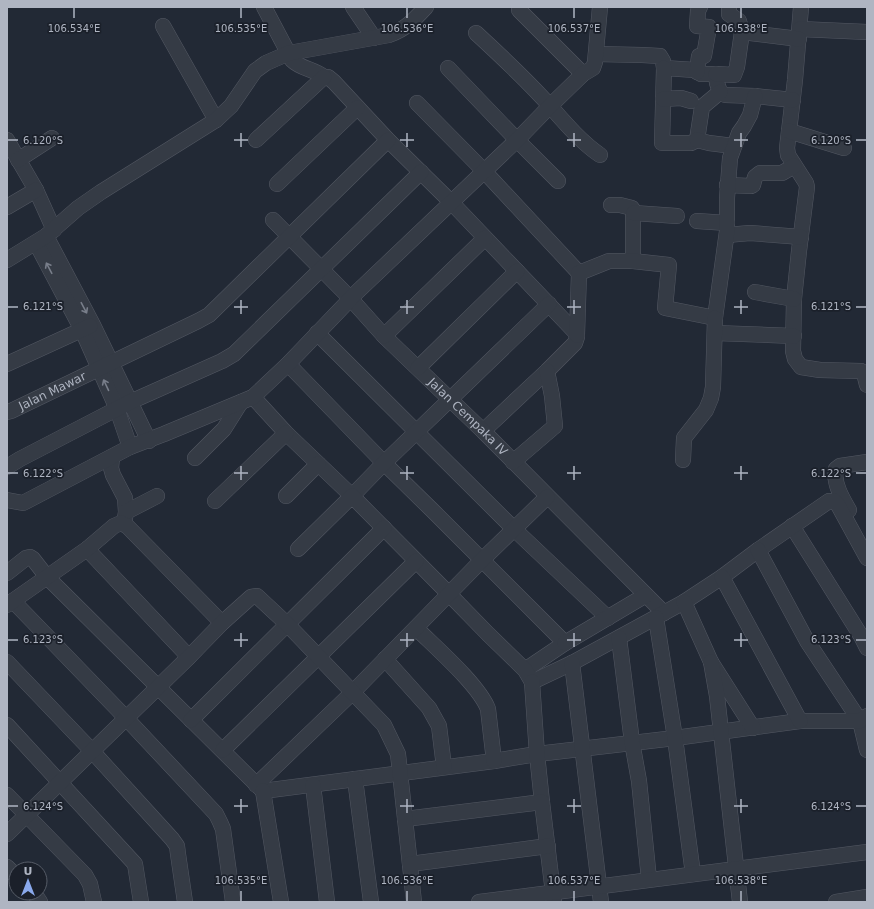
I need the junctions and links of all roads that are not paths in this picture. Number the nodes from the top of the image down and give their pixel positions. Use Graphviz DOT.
graph roads {
  1 [pos="264,7"];
  2 [pos="353,7"];
  3 [pos="426,7"];
  4 [pos="600,7"];
  5 [pos="700,7"];
  6 [pos="729,7"];
  7 [pos="801,7"];
  8 [pos="519,10"];
  9 [pos="163,26"];
  10 [pos="742,32"];
  11 [pos="867,32"];
  12 [pos="476,33"];
  13 [pos="800,34"];
  14 [pos="374,38"];
  15 [pos="289,53"];
  16 [pos="596,54"];
  17 [pos="448,68"];
  18 [pos="664,68"];
  19 [pos="697,72"];
  20 [pos="583,74"];
  21 [pos="716,74"];
  22 [pos="324,77"];
  23 [pos="720,92"];
  24 [pos="755,96"];
  25 [pos="663,99"];
  26 [pos="793,100"];
  27 [pos="690,101"];
  28 [pos="417,103"];
  29 [pos="550,106"];
  30 [pos="357,108"];
  31 [pos="216,120"];
  32 [pos="789,131"];
  33 [pos="52,138"];
  34 [pos="7,140"];
  35 [pos="256,140"];
  36 [pos="388,140"];
  37 [pos="517,140"];
  38 [pos="697,140"];
  39 [pos="734,146"];
  40 [pos="844,148"];
  41 [pos="600,155"];
  42 [pos="18,160"];
  43 [pos="794,166"];
  44 [pos="484,171"];
  45 [pos="421,172"];
  46 [pos="558,181"];
  47 [pos="277,184"];
  48 [pos="728,185"];
  49 [pos="36,190"];
  50 [pos="451,202"];
  51 [pos="611,205"];
  52 [pos="7,207"];
  53 [pos="634,213"];
  54 [pos="676,216"];
  55 [pos="273,220"];
  56 [pos="697,221"];
  57 [pos="727,229"];
  58 [pos="45,236"];
  59 [pos="289,236"];
  60 [pos="801,237"];
  61 [pos="485,238"];
  62 [pos="7,260"];
  63 [pos="633,261"];
  64 [pos="322,269"];
  65 [pos="517,271"];
  66 [pos="579,273"];
  67 [pos="755,292"];
  68 [pos="350,298"];
  69 [pos="794,300"];
  70 [pos="549,304"];
  71 [pos="715,318"];
  72 [pos="87,327"];
  73 [pos="317,333"];
  74 [pos="715,333"];
  75 [pos="577,335"];
  76 [pos="384,336"];
  77 [pos="794,336"];
  78 [pos="7,364"];
  79 [pos="288,364"];
  80 [pos="104,366"];
  81 [pos="418,368"];
  82 [pos="547,371"];
  83 [pos="867,385"];
  84 [pos="247,399"];
  85 [pos="450,400"];
  86 [pos="130,402"];
  87 [pos="117,409"];
  88 [pos="7,412"];
  89 [pos="483,431"];
  90 [pos="416,432"];
  91 [pos="286,433"];
  92 [pos="149,441"];
  93 [pos="130,447"];
  94 [pos="112,457"];
  95 [pos="195,458"];
  96 [pos="683,460"];
  97 [pos="513,462"];
  98 [pos="867,462"];
  99 [pos="384,463"];
  100 [pos="318,464"];
  101 [pos="7,467"];
  102 [pos="157,496"];
  103 [pos="286,496"];
  104 [pos="352,496"];
  105 [pos="547,497"];
  106 [pos="7,500"];
  107 [pos="215,501"];
  108 [pos="125,518"];
  109 [pos="792,526"];
  110 [pos="384,528"];
  111 [pos="514,529"];
  112 [pos="867,541"];
  113 [pos="86,549"];
  114 [pos="298,549"];
  115 [pos="758,550"];
  116 [pos="867,558"];
  117 [pos="482,560"];
  118 [pos="416,561"];
  119 [pos="7,573"];
  120 [pos="47,577"];
  121 [pos="722,577"];
  122 [pos="450,594"];
  123 [pos="646,595"];
  124 [pos="684,602"];
  125 [pos="10,603"];
  126 [pos="660,616"];
  127 [pos="608,618"];
  128 [pos="222,623"];
  129 [pos="287,624"];
  130 [pos="416,628"];
  131 [pos="619,638"];
  132 [pos="865,641"];
  133 [pos="565,643"];
  134 [pos="318,656"];
  135 [pos="190,657"];
  136 [pos="385,659"];
  137 [pos="7,662"];
  138 [pos="711,662"];
  139 [pos="572,663"];
  140 [pos="529,676"];
  141 [pos="158,687"];
  142 [pos="352,692"];
  143 [pos="126,718"];
  144 [pos="863,719"];
  145 [pos="192,720"];
  146 [pos="800,721"];
  147 [pos="7,725"];
  148 [pos="753,728"];
  149 [pos="721,731"];
  150 [pos="675,738"];
  151 [pos="632,742"];
  152 [pos="583,749"];
  153 [pos="223,750"];
  154 [pos="867,750"];
  155 [pos="92,751"];
  156 [pos="537,754"];
  157 [pos="494,761"];
  158 [pos="444,767"];
  159 [pos="400,773"];
  160 [pos="355,779"];
  161 [pos="60,782"];
  162 [pos="313,785"];
  163 [pos="260,788"];
  164 [pos="7,795"];
  165 [pos="542,802"];
  166 [pos="28,815"];
  167 [pos="405,819"];
  168 [pos="7,834"];
  169 [pos="548,846"];
  170 [pos="867,852"];
  171 [pos="410,864"];
  172 [pos="736,868"];
  173 [pos="693,874"];
  174 [pos="649,879"];
  175 [pos="598,886"];
  176 [pos="554,897"];
  177 [pos="867,897"];
  178 [pos="504,901"];
  179 [pos="94,902"];
  180 [pos="141,902"];
  181 [pos="185,902"];
  182 [pos="233,902"];
  183 [pos="281,902"];
  184 [pos="327,902"];
  185 [pos="371,902"];
  186 [pos="414,902"];
  187 [pos="479,902"];
  188 [pos="601,902"];
  189 [pos="740,902"];
  190 [pos="836,902"];
  1 -- 15 [label="street"];
  2 -- 14 [label="street"];
  3 -- 14 [label="street"];
  4 -- 16 [label="street"];
  5 -- 19 [label="street"];
  6 -- 10 [label="street"];
  7 -- 13 [label="street"];
  8 -- 20 [label="street"];
  9 -- 31 [label="street"];
  10 -- 13 [label="street"];
  10 -- 21 [label="street"];
  11 -- 13 [label="street"];
  12 -- 29 [label="street"];
  13 -- 26 [label="street"];
  14 -- 15 [label="street"];
  15 -- 22 [label="street"];
  15 -- 31 [label="street"];
  16 -- 18 [label="street"];
  16 -- 20 [label="street"];
  17 -- 37 [label="street"];
  18 -- 19 [label="street"];
  18 -- 25 [label="street"];
  19 -- 21 [label="street"];
  20 -- 29 [label="street"];
  21 -- 23 [label="street"];
  22 -- 30 [label="street"];
  22 -- 35 [label="street"];
  23 -- 24 [label="street"];
  23 -- 38 [label="street"];
  24 -- 26 [label="street"];
  24 -- 39 [label="street"];
  25 -- 27 [label="street"];
  25 -- 38 [label="street"];
  26 -- 32 [label="street"];
  28 -- 44 [label="street"];
  29 -- 37 [label="street"];
  29 -- 41 [label="street"];
  30 -- 36 [label="street"];
  30 -- 47 [label="street"];
  31 -- 58 [label="street"];
  32 -- 40 [label="street"];
  32 -- 43 [label="street"];
  33 -- 42 [label="street"];
  34 -- 42 [label="street"];
  36 -- 45 [label="street"];
  36 -- 59 [label="street, Jalan Mawar"];
  37 -- 44 [label="street"];
  37 -- 46 [label="street"];
  38 -- 39 [label="street"];
  39 -- 48 [label="street"];
  42 -- 49 [label="street"];
  43 -- 48 [label="street"];
  43 -- 60 [label="street"];
  44 -- 50 [label="street"];
  44 -- 66 [label="street"];
  45 -- 50 [label="street"];
  45 -- 64 [label="street"];
  48 -- 57 [label="street"];
  49 -- 52 [label="street"];
  49 -- 58 [label="street"];
  50 -- 61 [label="street"];
  50 -- 68 [label="street"];
  51 -- 53 [label="street"];
  53 -- 54 [label="street"];
  53 -- 63 [label="street"];
  55 -- 59 [label="street, Jalan Cempaka IV"];
  56 -- 57 [label="street"];
  57 -- 60 [label="street"];
  57 -- 71 [label="street"];
  58 -- 62 [label="street"];
  58 -- 72 [label="street"];
  59 -- 64 [label="street, Jalan Cempaka IV"];
  59 -- 80 [label="street, Jalan Mawar"];
  60 -- 69 [label="street"];
  61 -- 65 [label="street"];
  61 -- 76 [label="street"];
  63 -- 66 [label="street"];
  63 -- 71 [label="street"];
  64 -- 68 [label="street, Jalan Cempaka IV"];
  64 -- 86 [label="street"];
  65 -- 70 [label="street"];
  65 -- 81 [label="street"];
  66 -- 75 [label="street"];
  67 -- 69 [label="street"];
  68 -- 73 [label="street"];
  68 -- 76 [label="street, Jalan Cempaka IV"];
  69 -- 77 [label="street"];
  70 -- 75 [label="street"];
  70 -- 85 [label="street"];
  71 -- 74 [label="street"];
  72 -- 78 [label="street"];
  72 -- 80 [label="street"];
  73 -- 79 [label="street"];
  73 -- 90 [label="street"];
  74 -- 77 [label="street"];
  74 -- 96 [label="street"];
  75 -- 82 [label="street"];
  76 -- 81 [label="street, Jalan Cempaka IV"];
  77 -- 83 [label="street"];
  79 -- 84 [label="street"];
  79 -- 99 [label="street"];
  80 -- 86 [label="street"];
  87 -- 80 [label="street, one-way"];
  80 -- 88 [label="street, Jalan Mawar"];
  81 -- 85 [label="street, Jalan Cempaka IV"];
  82 -- 89 [label="street"];
  82 -- 97 [label="street"];
  84 -- 91 [label="street"];
  84 -- 92 [label="street"];
  84 -- 95 [label="street"];
  85 -- 89 [label="street, Jalan Cempaka IV"];
  85 -- 90 [label="street"];
  86 -- 87 [label="street"];
  86 -- 92 [label="street"];
  87 -- 93 [label="street"];
  87 -- 101 [label="street"];
  89 -- 97 [label="street, Jalan Cempaka IV"];
  90 -- 99 [label="street"];
  90 -- 111 [label="street"];
  91 -- 100 [label="street"];
  91 -- 107 [label="street"];
  92 -- 93 [label="street"];
  93 -- 94 [label="street"];
  94 -- 106 [label="street"];
  94 -- 108 [label="street"];
  97 -- 105 [label="street, Jalan Cempaka IV"];
  98 -- 112 [label="street"];
  99 -- 104 [label="street"];
  99 -- 117 [label="street"];
  100 -- 103 [label="street"];
  100 -- 104 [label="street"];
  102 -- 108 [label="street"];
  104 -- 110 [label="street"];
  104 -- 114 [label="street"];
  105 -- 111 [label="street"];
  105 -- 123 [label="street, Jalan Cempaka IV"];
  108 -- 113 [label="street"];
  108 -- 128 [label="street"];
  109 -- 115 [label="street"];
  109 -- 116 [label="street"];
  109 -- 132 [label="street"];
  110 -- 118 [label="street"];
  110 -- 129 [label="street"];
  111 -- 117 [label="street"];
  111 -- 127 [label="street"];
  113 -- 120 [label="street"];
  113 -- 135 [label="street"];
  115 -- 121 [label="street"];
  115 -- 144 [label="street"];
  117 -- 122 [label="street"];
  117 -- 133 [label="street"];
  118 -- 122 [label="street"];
  118 -- 134 [label="street"];
  119 -- 120 [label="street"];
  120 -- 125 [label="street"];
  120 -- 141 [label="street"];
  121 -- 124 [label="street"];
  121 -- 146 [label="street"];
  122 -- 130 [label="street"];
  122 -- 140 [label="street"];
  123 -- 126 [label="street, Jalan Cempaka IV"];
  123 -- 127 [label="street"];
  124 -- 126 [label="street"];
  124 -- 138 [label="street"];
  125 -- 143 [label="street"];
  126 -- 131 [label="street"];
  126 -- 150 [label="street"];
  127 -- 133 [label="street"];
  128 -- 129 [label="street"];
  128 -- 135 [label="street"];
  129 -- 134 [label="street"];
  129 -- 145 [label="street"];
  130 -- 136 [label="street"];
  130 -- 157 [label="street"];
  131 -- 139 [label="street"];
  131 -- 151 [label="street"];
  133 -- 140 [label="street"];
  134 -- 142 [label="street"];
  134 -- 153 [label="street"];
  135 -- 141 [label="street"];
  136 -- 142 [label="street"];
  136 -- 158 [label="street"];
  137 -- 155 [label="street"];
  138 -- 148 [label="street"];
  138 -- 149 [label="street"];
  139 -- 140 [label="street"];
  139 -- 152 [label="street"];
  140 -- 156 [label="street"];
  141 -- 143 [label="street"];
  141 -- 145 [label="street"];
  142 -- 159 [label="street"];
  142 -- 163 [label="street"];
  143 -- 155 [label="street"];
  143 -- 182 [label="street"];
  144 -- 146 [label="street"];
  144 -- 154 [label="street"];
  145 -- 153 [label="street"];
  146 -- 148 [label="street"];
  147 -- 161 [label="street"];
  148 -- 149 [label="street"];
  149 -- 150 [label="street"];
  149 -- 172 [label="street"];
  150 -- 151 [label="street"];
  150 -- 173 [label="street"];
  151 -- 152 [label="street"];
  151 -- 174 [label="street"];
  152 -- 156 [label="street"];
  152 -- 175 [label="street"];
  153 -- 163 [label="street"];
  155 -- 161 [label="street"];
  155 -- 181 [label="street"];
  156 -- 157 [label="street"];
  156 -- 165 [label="street"];
  157 -- 158 [label="street"];
  158 -- 159 [label="street"];
  159 -- 160 [label="street"];
  159 -- 167 [label="street"];
  160 -- 162 [label="street"];
  160 -- 185 [label="street"];
  161 -- 166 [label="street"];
  161 -- 180 [label="street"];
  162 -- 163 [label="street"];
  162 -- 184 [label="street"];
  163 -- 183 [label="street"];
  164 -- 166 [label="street"];
  165 -- 167 [label="street"];
  165 -- 169 [label="street"];
  166 -- 168 [label="street"];
  166 -- 179 [label="street"];
  167 -- 171 [label="street"];
  169 -- 171 [label="street"];
  169 -- 176 [label="street"];
  170 -- 172 [label="street"];
  171 -- 186 [label="street"];
  172 -- 173 [label="street"];
  172 -- 189 [label="street"];
  173 -- 174 [label="street"];
  174 -- 175 [label="street"];
  175 -- 176 [label="street"];
  175 -- 188 [label="street"];
  176 -- 178 [label="street"];
  177 -- 190 [label="street"];
  178 -- 187 [label="street"];
}
